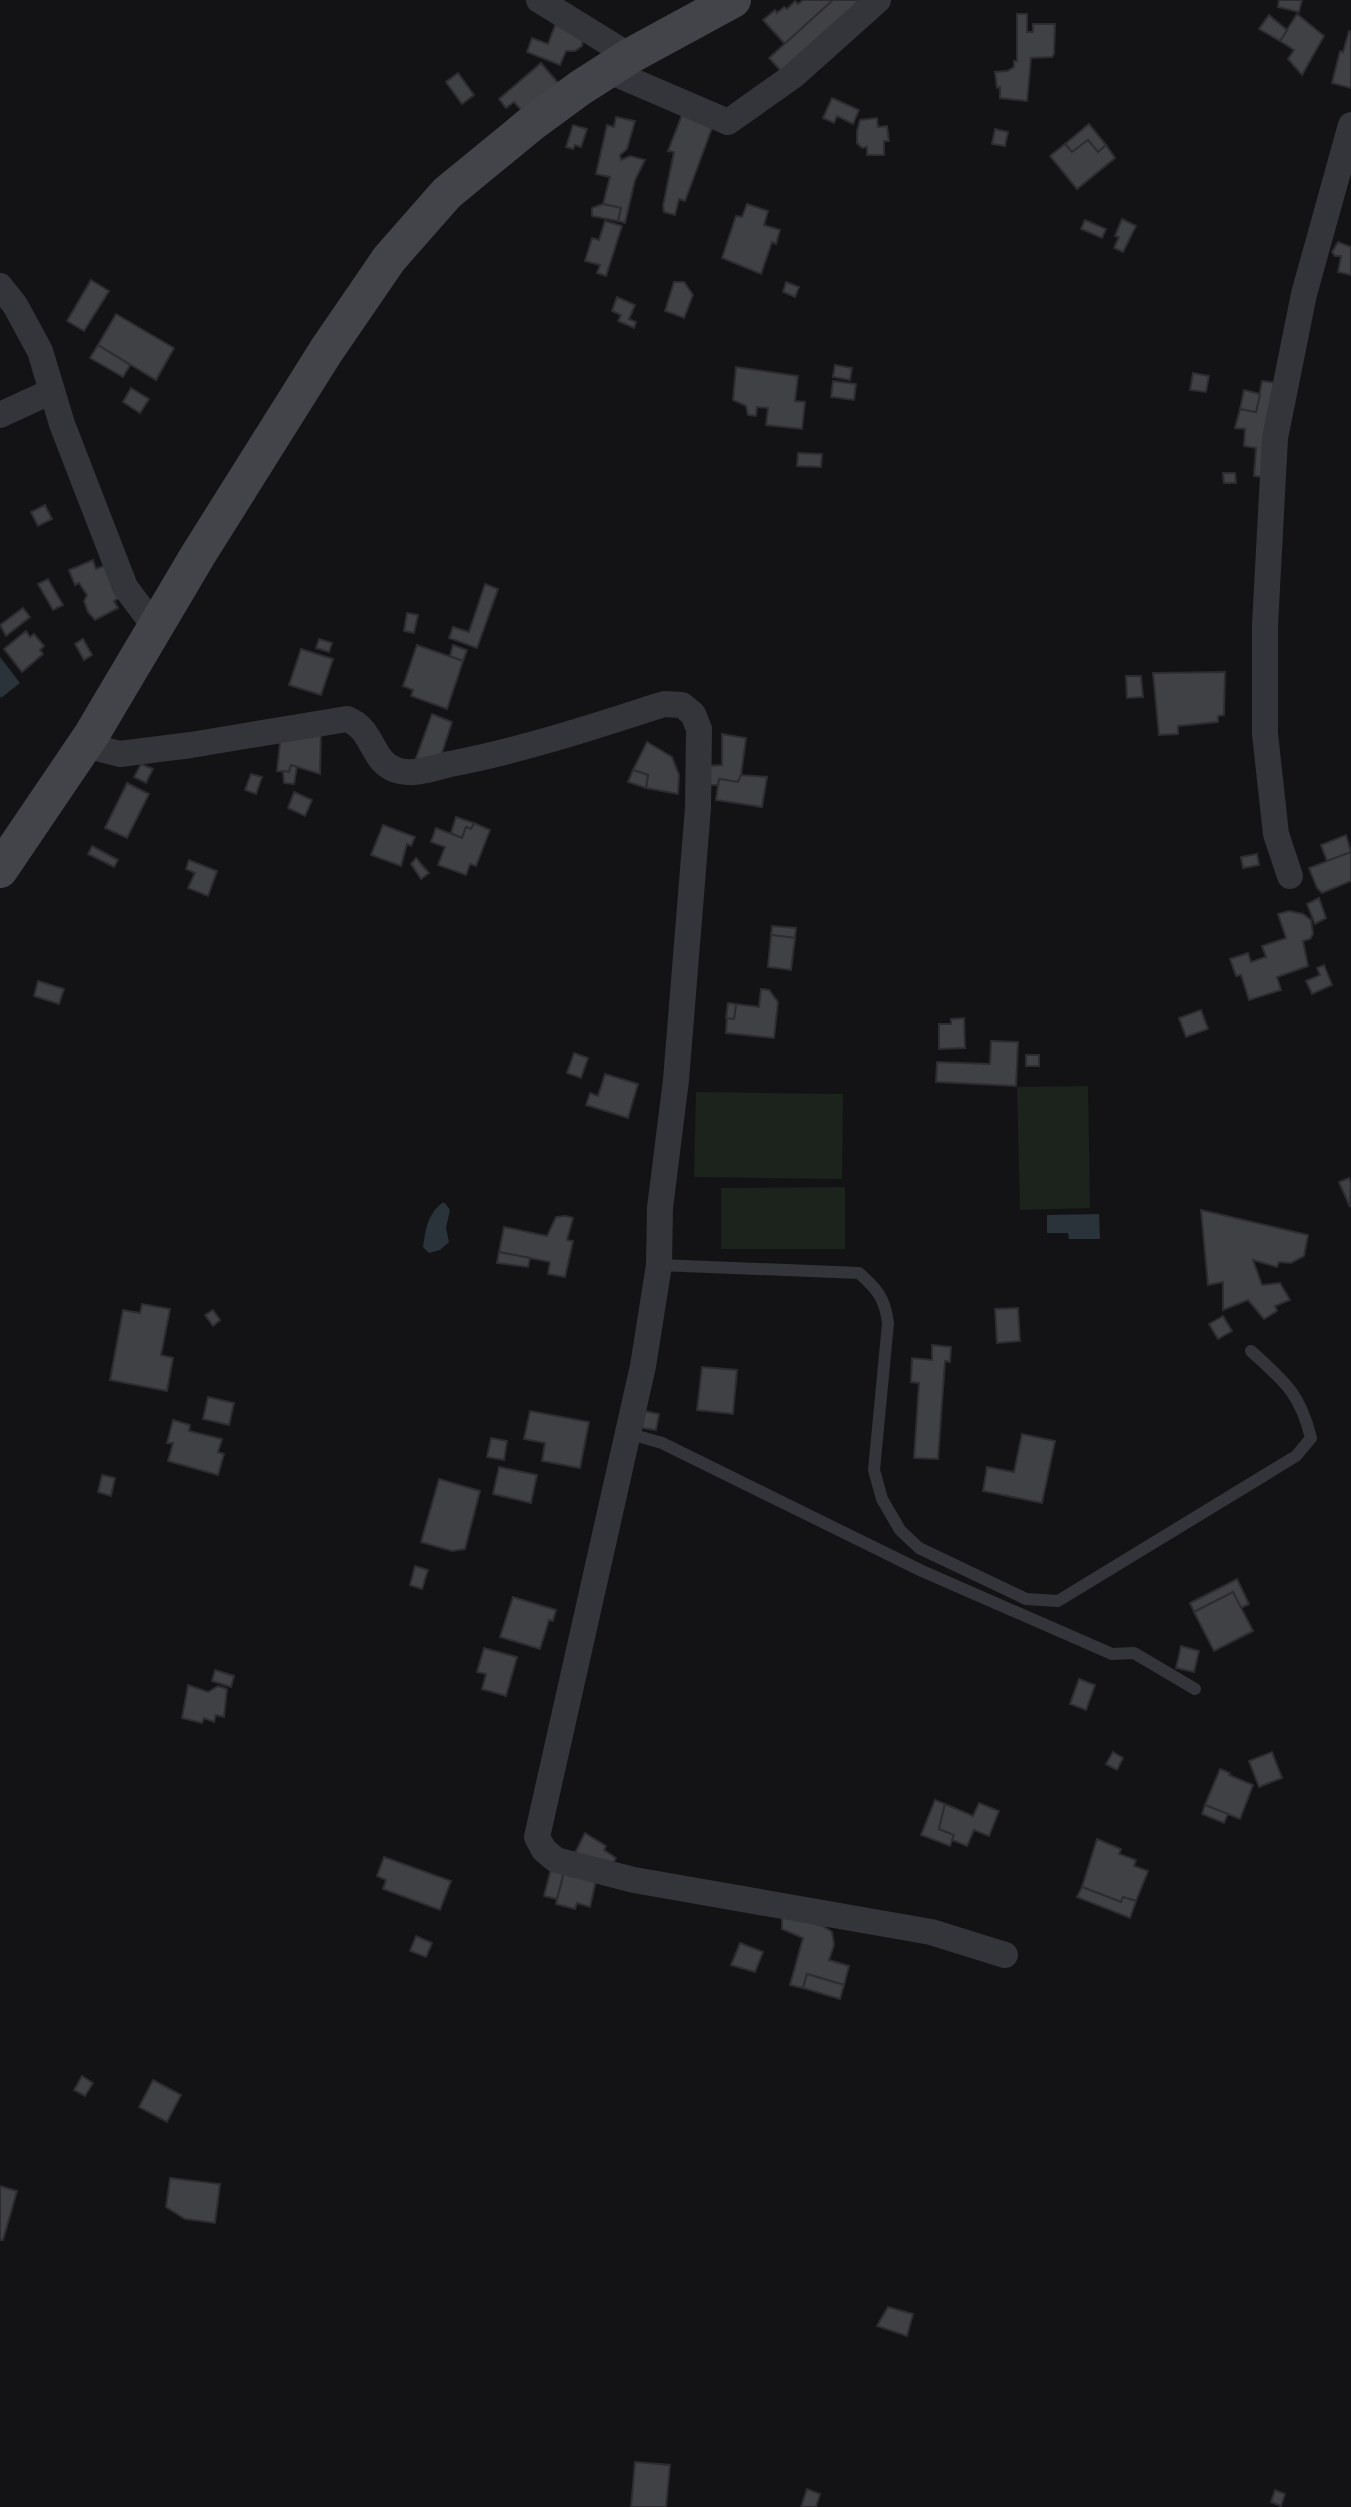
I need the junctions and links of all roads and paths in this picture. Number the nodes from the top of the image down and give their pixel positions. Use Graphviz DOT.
graph roads {
  1 [pos="539,0"];
  2 [pos="733,0"];
  3 [pos="878,0"];
  4 [pos="618,63"];
  5 [pos="1351,125"];
  6 [pos="0,286"];
  7 [pos="52,391"];
  8 [pos="0,415"];
  9 [pos="155,627"];
  10 [pos="85,745"];
  11 [pos="0,870"];
  12 [pos="1290,876"];
  13 [pos="659,1265"];
  14 [pos="1251,1351"];
  15 [pos="627,1433"];
  16 [pos="1195,1689"];
  17 [pos="1005,1955"];
  1 -- 4 [label="street"];
  2 -- 4 [label="main road"];
  3 -- 4 [label="street"];
  4 -- 9 [label="main road"];
  5 -- 12 [label="street"];
  6 -- 7 [label="street"];
  7 -- 8 [label="street"];
  7 -- 9 [label="street"];
  9 -- 10 [label="main road"];
  10 -- 11 [label="main road"];
  10 -- 13 [label="street"];
  13 -- 14 [label="lane"];
  13 -- 15 [label="street"];
  15 -- 16 [label="lane"];
  15 -- 17 [label="street"];
}
